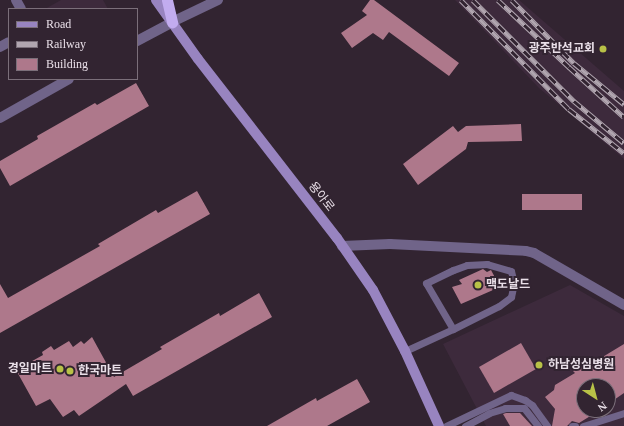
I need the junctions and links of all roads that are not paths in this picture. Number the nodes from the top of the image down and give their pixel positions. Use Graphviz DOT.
graph roads {
  1 [pos="156,0"];
  2 [pos="167,0"];
  3 [pos="218,0"];
  4 [pos="172,22"];
  5 [pos="138,40"];
  6 [pos="65,80"];
  7 [pos="0,118"];
  8 [pos="342,246"];
  9 [pos="624,305"];
  10 [pos="452,329"];
  11 [pos="405,351"];
  12 [pos="624,413"];
  13 [pos="439,426"];
  14 [pos="446,426"];
  15 [pos="465,426"];
  16 [pos="538,426"];
  17 [pos="547,426"];
  18 [pos="583,426"];
  1 -- 4 [label="main road, 용아로"];
  2 -- 4 [label="highway"];
  3 -- 4 [label="street"];
  4 -- 5 [label="street"];
  4 -- 8 [label="main road, 용아로"];
  6 -- 7 [label="street"];
  8 -- 9 [label="street"];
  8 -- 11 [label="main road, 용아로"];
  10 -- 10 [label="lane"];
  10 -- 11 [label="lane"];
  11 -- 13 [label="main road, 용아로"];
  12 -- 18 [label="lane"];
  14 -- 17 [label="lane"];
  15 -- 16 [label="lane"];
}
